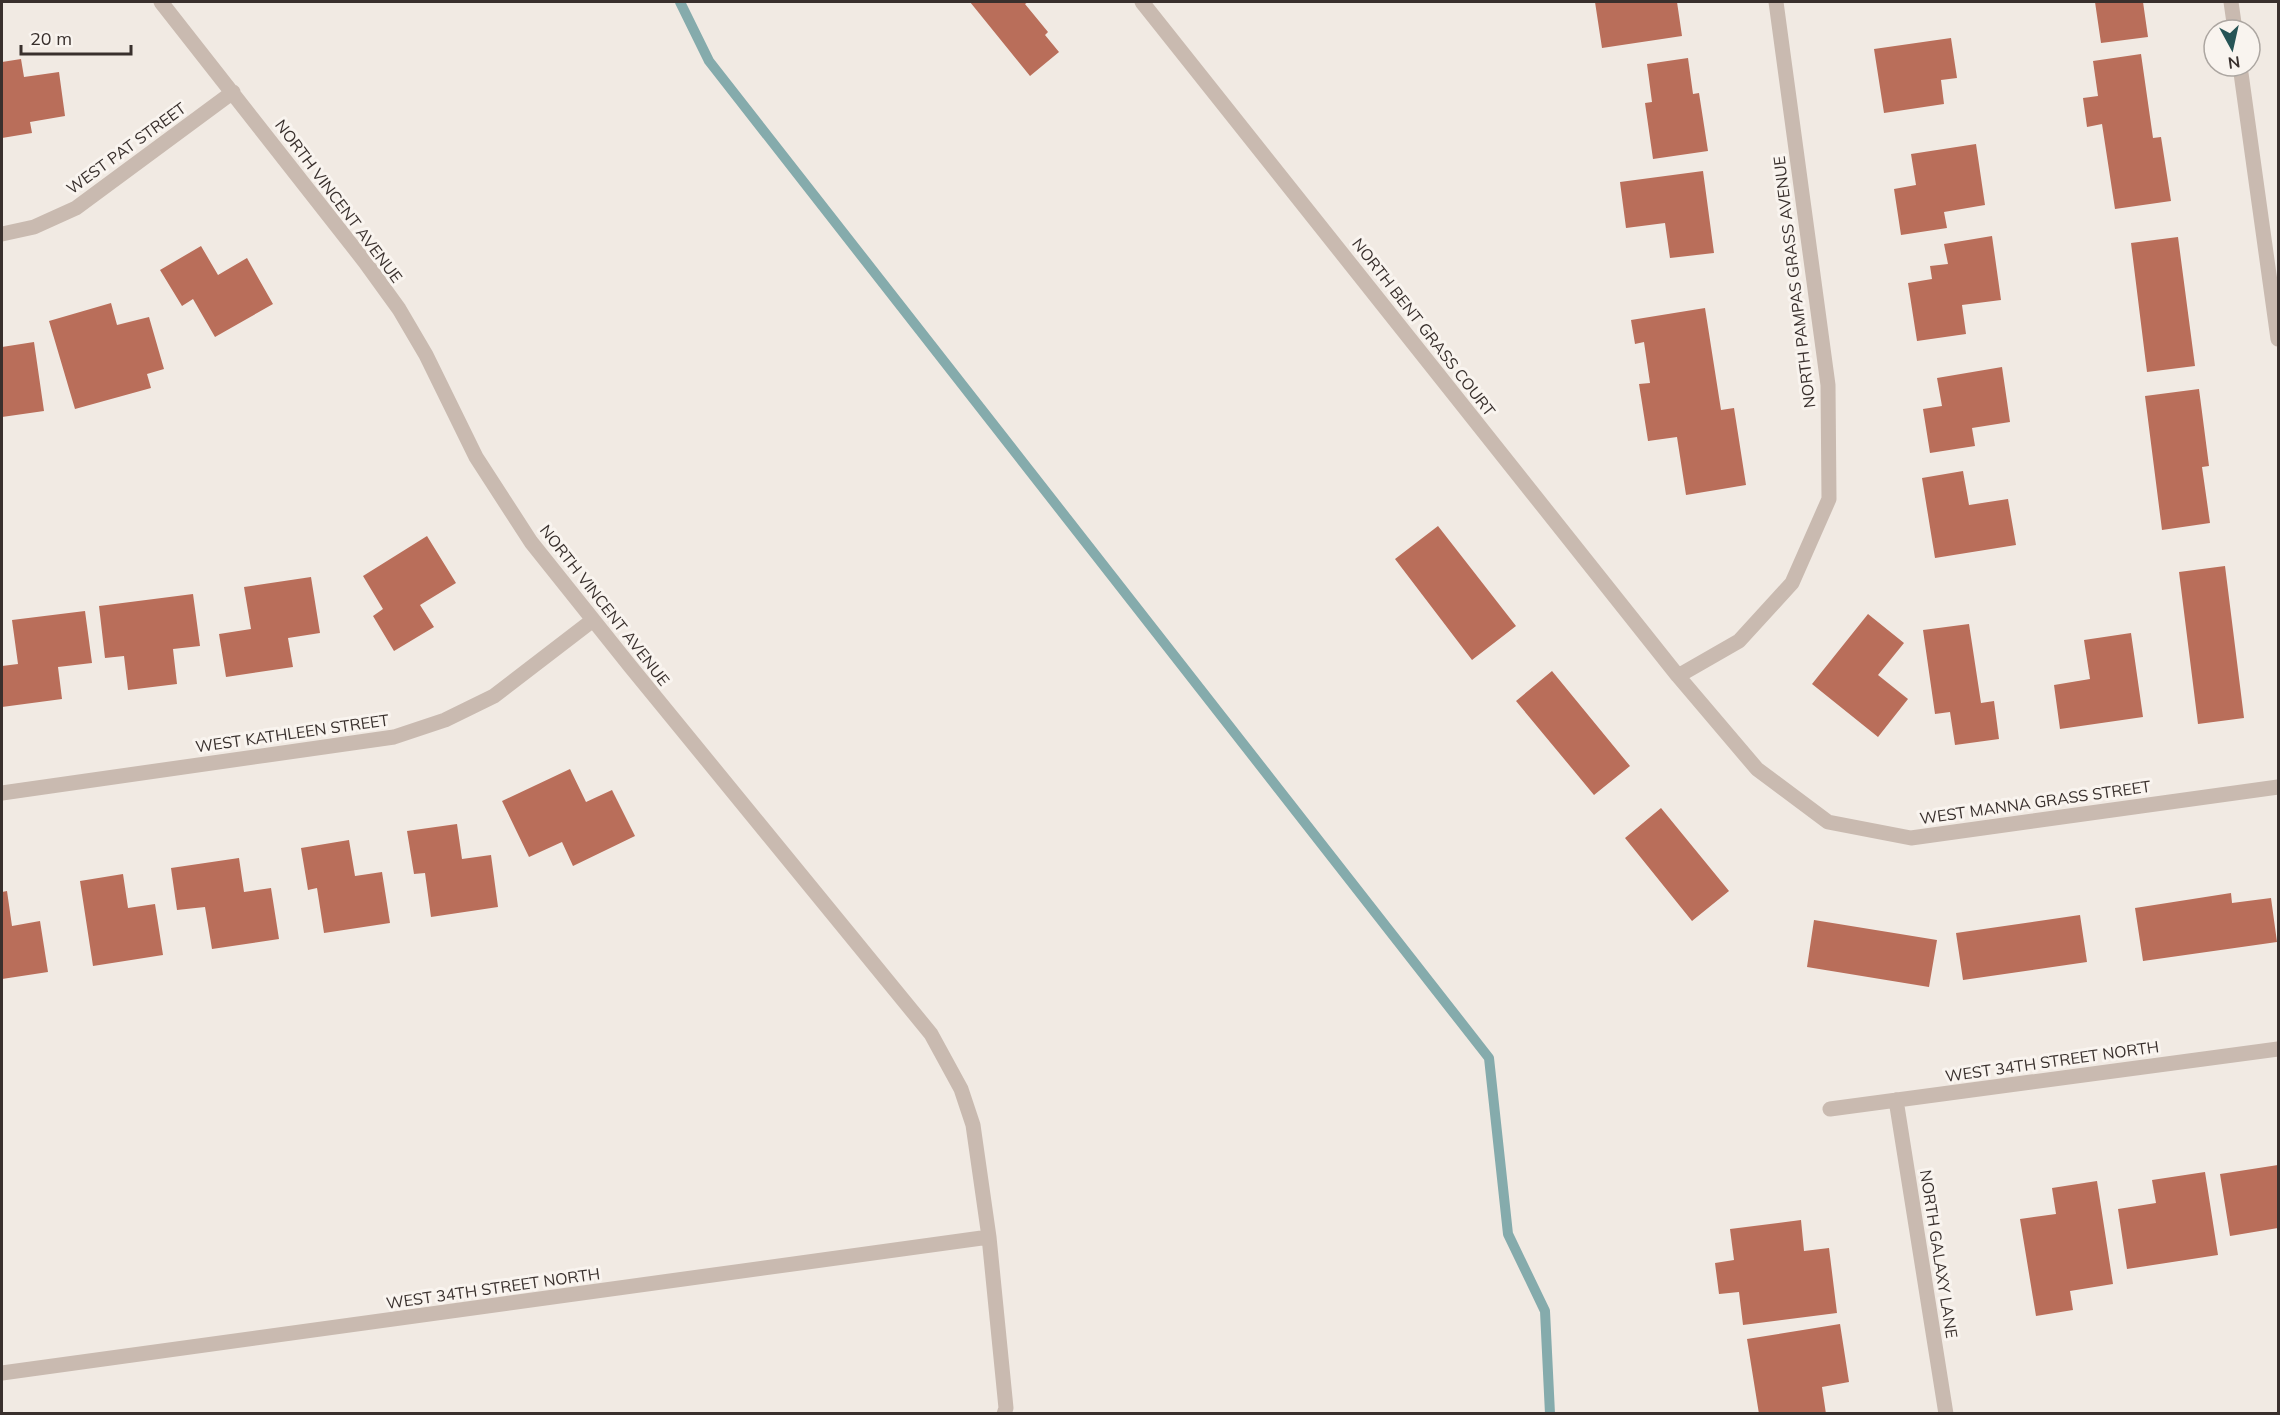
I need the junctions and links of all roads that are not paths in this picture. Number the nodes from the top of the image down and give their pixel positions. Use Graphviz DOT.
graph roads {
  1 [pos="161,2"];
  2 [pos="1142,2"];
  3 [pos="1776,2"];
  4 [pos="2231,2"];
  5 [pos="2233,18"];
  6 [pos="2242,78"];
  7 [pos="233,92"];
  8 [pos="2,234"];
  9 [pos="2278,339"];
  10 [pos="593,620"];
  11 [pos="1678,676"];
  12 [pos="2278,787"];
  13 [pos="2,793"];
  14 [pos="2278,1049"];
  15 [pos="1896,1100"];
  16 [pos="1830,1109"];
  17 [pos="989,1238"];
  18 [pos="2,1373"];
  19 [pos="1004,1413"];
  20 [pos="1946,1413"];
  1 -- 7 [label="street, NORTH VINCENT AVENUE"];
  2 -- 11 [label="street, NORTH BENT GRASS COURT"];
  3 -- 11 [label="street, NORTH PAMPAS GRASS AVENUE"];
  4 -- 5 [label="street"];
  6 -- 9 [label="street"];
  7 -- 8 [label="street, WEST PAT STREET"];
  7 -- 10 [label="street, NORTH VINCENT AVENUE"];
  10 -- 13 [label="street, WEST KATHLEEN STREET"];
  10 -- 17 [label="street, NORTH VINCENT AVENUE"];
  11 -- 12 [label="street, WEST MANNA GRASS STREET"];
  14 -- 15 [label="street, WEST 34TH STREET NORTH"];
  15 -- 16 [label="street, WEST 34TH STREET NORTH"];
  15 -- 20 [label="street, NORTH GALAXY LANE"];
  17 -- 18 [label="street, WEST 34TH STREET NORTH"];
  17 -- 19 [label="street, NORTH VINCENT AVENUE"];
}
